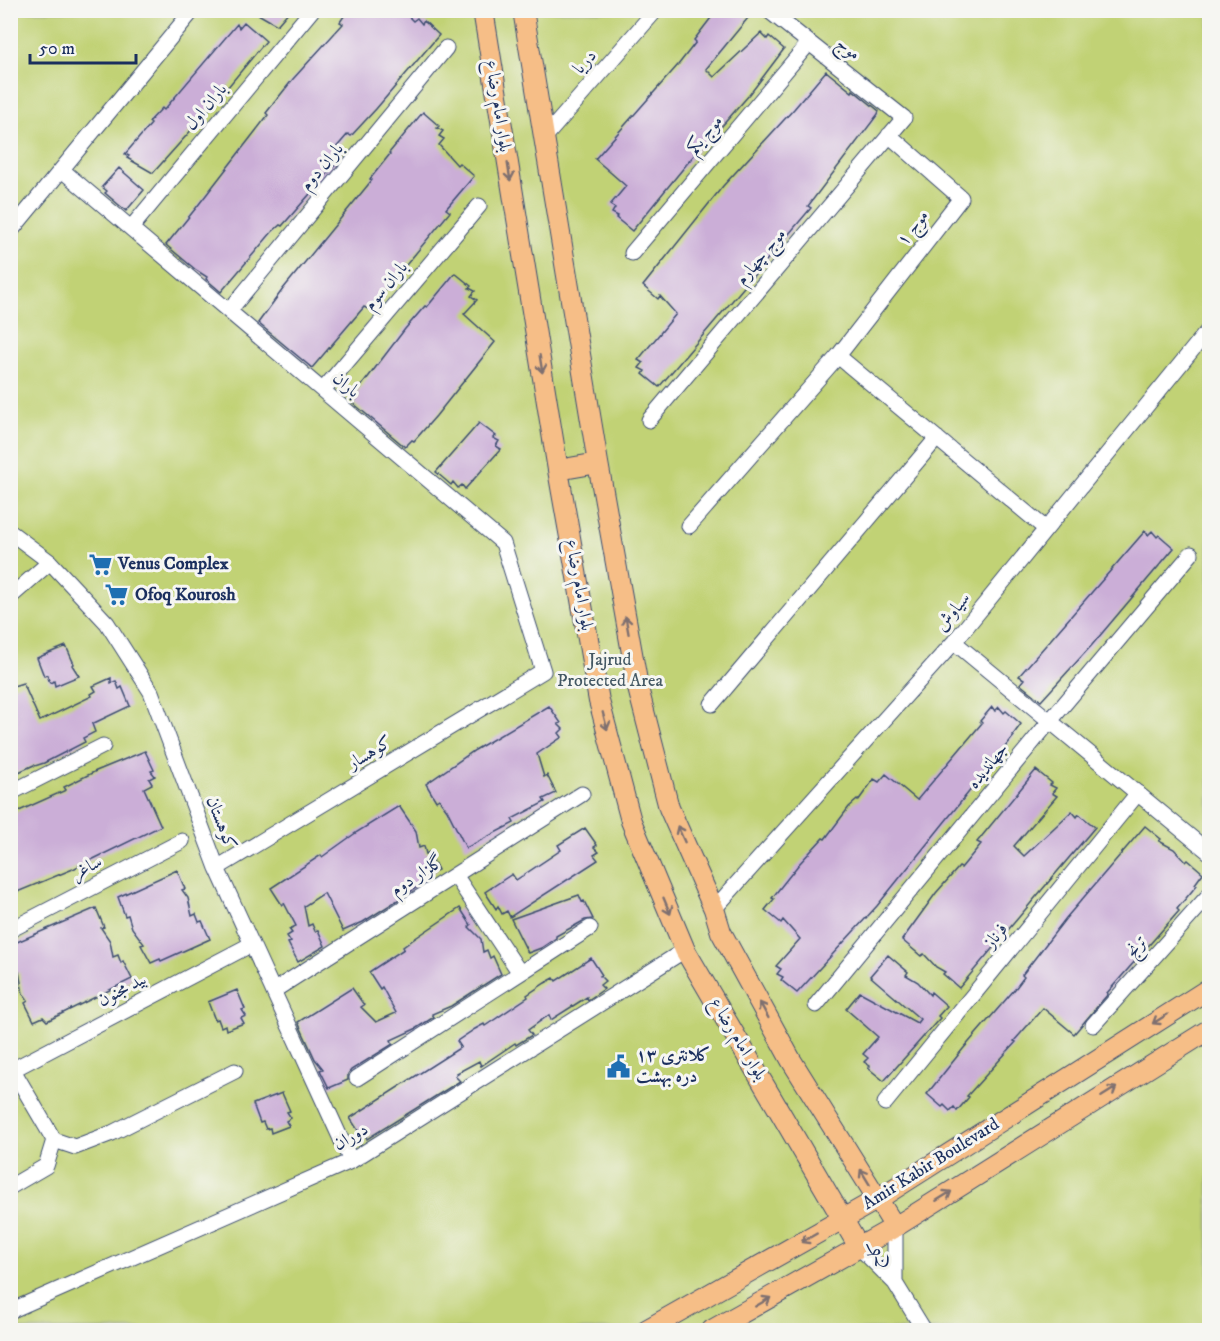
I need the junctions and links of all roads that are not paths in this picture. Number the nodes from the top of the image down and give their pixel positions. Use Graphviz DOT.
graph roads {
  1 [pos="193,10"];
  2 [pos="312,10"];
  3 [pos="483,10"];
  4 [pos="523,10"];
  5 [pos="656,10"];
  6 [pos="768,10"];
  7 [pos="808,43"];
  8 [pos="446,48"];
  9 [pos="904,118"];
  10 [pos="890,135"];
  11 [pos="544,138"];
  12 [pos="62,170"];
  13 [pos="479,206"];
  14 [pos="130,228"];
  15 [pos="10,232"];
  16 [pos="632,254"];
  17 [pos="229,311"];
  18 [pos="1209,328"];
  19 [pos="838,356"];
  20 [pos="323,390"];
  21 [pos="649,420"];
  22 [pos="937,438"];
  23 [pos="598,463"];
  24 [pos="558,470"];
  25 [pos="689,526"];
  26 [pos="1046,529"];
  27 [pos="10,532"];
  28 [pos="1191,554"];
  29 [pos="50,562"];
  30 [pos="10,597"];
  31 [pos="954,642"];
  32 [pos="543,671"];
  33 [pos="712,704"];
  34 [pos="1050,721"];
  35 [pos="103,746"];
  36 [pos="10,793"];
  37 [pos="1138,793"];
  38 [pos="582,794"];
  39 [pos="182,841"];
  40 [pos="1209,853"];
  41 [pos="217,868"];
  42 [pos="455,875"];
  43 [pos="1209,894"];
  44 [pos="714,909"];
  45 [pos="590,928"];
  46 [pos="10,930"];
  47 [pos="252,944"];
  48 [pos="685,950"];
  49 [pos="520,973"];
  50 [pos="1209,988"];
  51 [pos="273,991"];
  52 [pos="816,1005"];
  53 [pos="1093,1025"];
  54 [pos="1209,1029"];
  55 [pos="12,1071"];
  56 [pos="235,1071"];
  57 [pos="357,1078"];
  58 [pos="885,1102"];
  59 [pos="54,1140"];
  60 [pos="351,1161"];
  61 [pos="10,1187"];
  62 [pos="878,1199"];
  63 [pos="843,1219"];
  64 [pos="895,1227"];
  65 [pos="859,1247"];
  66 [pos="895,1283"];
  67 [pos="10,1311"];
  68 [pos="646,1330"];
  69 [pos="712,1330"];
  70 [pos="924,1330"];
  1 -- 12 [label="street"];
  2 -- 14 [label="street, باران اول"];
  3 -- 24 [label="main road, بلوار امام رضا ع, one-way"];
  4 -- 11 [label="main road, بلوار امام رضا ع"];
  5 -- 11 [label="street, دریا"];
  6 -- 7 [label="street, موج"];
  7 -- 9 [label="street, موج"];
  7 -- 16 [label="street, موج یکم"];
  8 -- 17 [label="street, باران دوم"];
  9 -- 10 [label="street, موج چهارم"];
  10 -- 19 [label="street, موج ۱"];
  10 -- 21 [label="street, موج چهارم"];
  11 -- 23 [label="main road, بلوار امام رضا ع"];
  12 -- 14 [label="street, باران"];
  12 -- 15 [label="street"];
  13 -- 20 [label="street, باران سوم"];
  14 -- 17 [label="street, باران"];
  17 -- 20 [label="street, باران"];
  18 -- 26 [label="street, سیاوش"];
  19 -- 22 [label="street"];
  19 -- 25 [label="street"];
  20 -- 32 [label="street, باران"];
  22 -- 26 [label="street"];
  22 -- 33 [label="street"];
  23 -- 24 [label="main road"];
  44 -- 23 [label="main road, بلوار امام رضا ع, one-way"];
  24 -- 48 [label="main road, بلوار امام رضا ع, one-way"];
  26 -- 31 [label="street, سیاوش"];
  27 -- 29 [label="street, کوهستان"];
  28 -- 34 [label="street, جهاندیده"];
  29 -- 30 [label="street"];
  29 -- 41 [label="street, کوهستان"];
  31 -- 34 [label="street"];
  31 -- 44 [label="street, سیاوش"];
  32 -- 41 [label="street, کوهسار"];
  34 -- 37 [label="street"];
  34 -- 52 [label="street, جهاندیده"];
  35 -- 36 [label="street"];
  37 -- 40 [label="street"];
  37 -- 58 [label="street, فرناز"];
  38 -- 42 [label="street, گلزار دوم"];
  39 -- 46 [label="street, ساغر"];
  41 -- 47 [label="street, کوهستان"];
  42 -- 49 [label="street"];
  42 -- 51 [label="street, گلزار دوم"];
  43 -- 53 [label="street, ترنج"];
  62 -- 44 [label="main road, بلوار امام رضا ع, one-way"];
  45 -- 49 [label="street"];
  47 -- 51 [label="street, کوهستان"];
  47 -- 55 [label="street, بید مجنون"];
  48 -- 60 [label="street, دوران"];
  48 -- 63 [label="main road, بلوار امام رضا ع"];
  49 -- 57 [label="street"];
  50 -- 62 [label="main road, Amir Kabir Boulevard, one-way"];
  51 -- 60 [label="street, کوهستان"];
  64 -- 54 [label="main road, Amir Kabir Boulevard, one-way"];
  55 -- 59 [label="street"];
  56 -- 59 [label="street"];
  59 -- 61 [label="street"];
  60 -- 67 [label="street, دوران"];
  62 -- 63 [label="main road, Amir Kabir Boulevard"];
  62 -- 64 [label="main road, بلوار امام رضا ع"];
  63 -- 65 [label="main road, بلوار امام رضا ع"];
  63 -- 68 [label="main road, Amir Kabir Boulevard, one-way"];
  64 -- 65 [label="main road, Amir Kabir Boulevard"];
  64 -- 66 [label="street, کاج"];
  65 -- 66 [label="street, کاج"];
  69 -- 65 [label="main road, Amir Kabir Boulevard, one-way"];
  66 -- 70 [label="street, کاج"];
}
